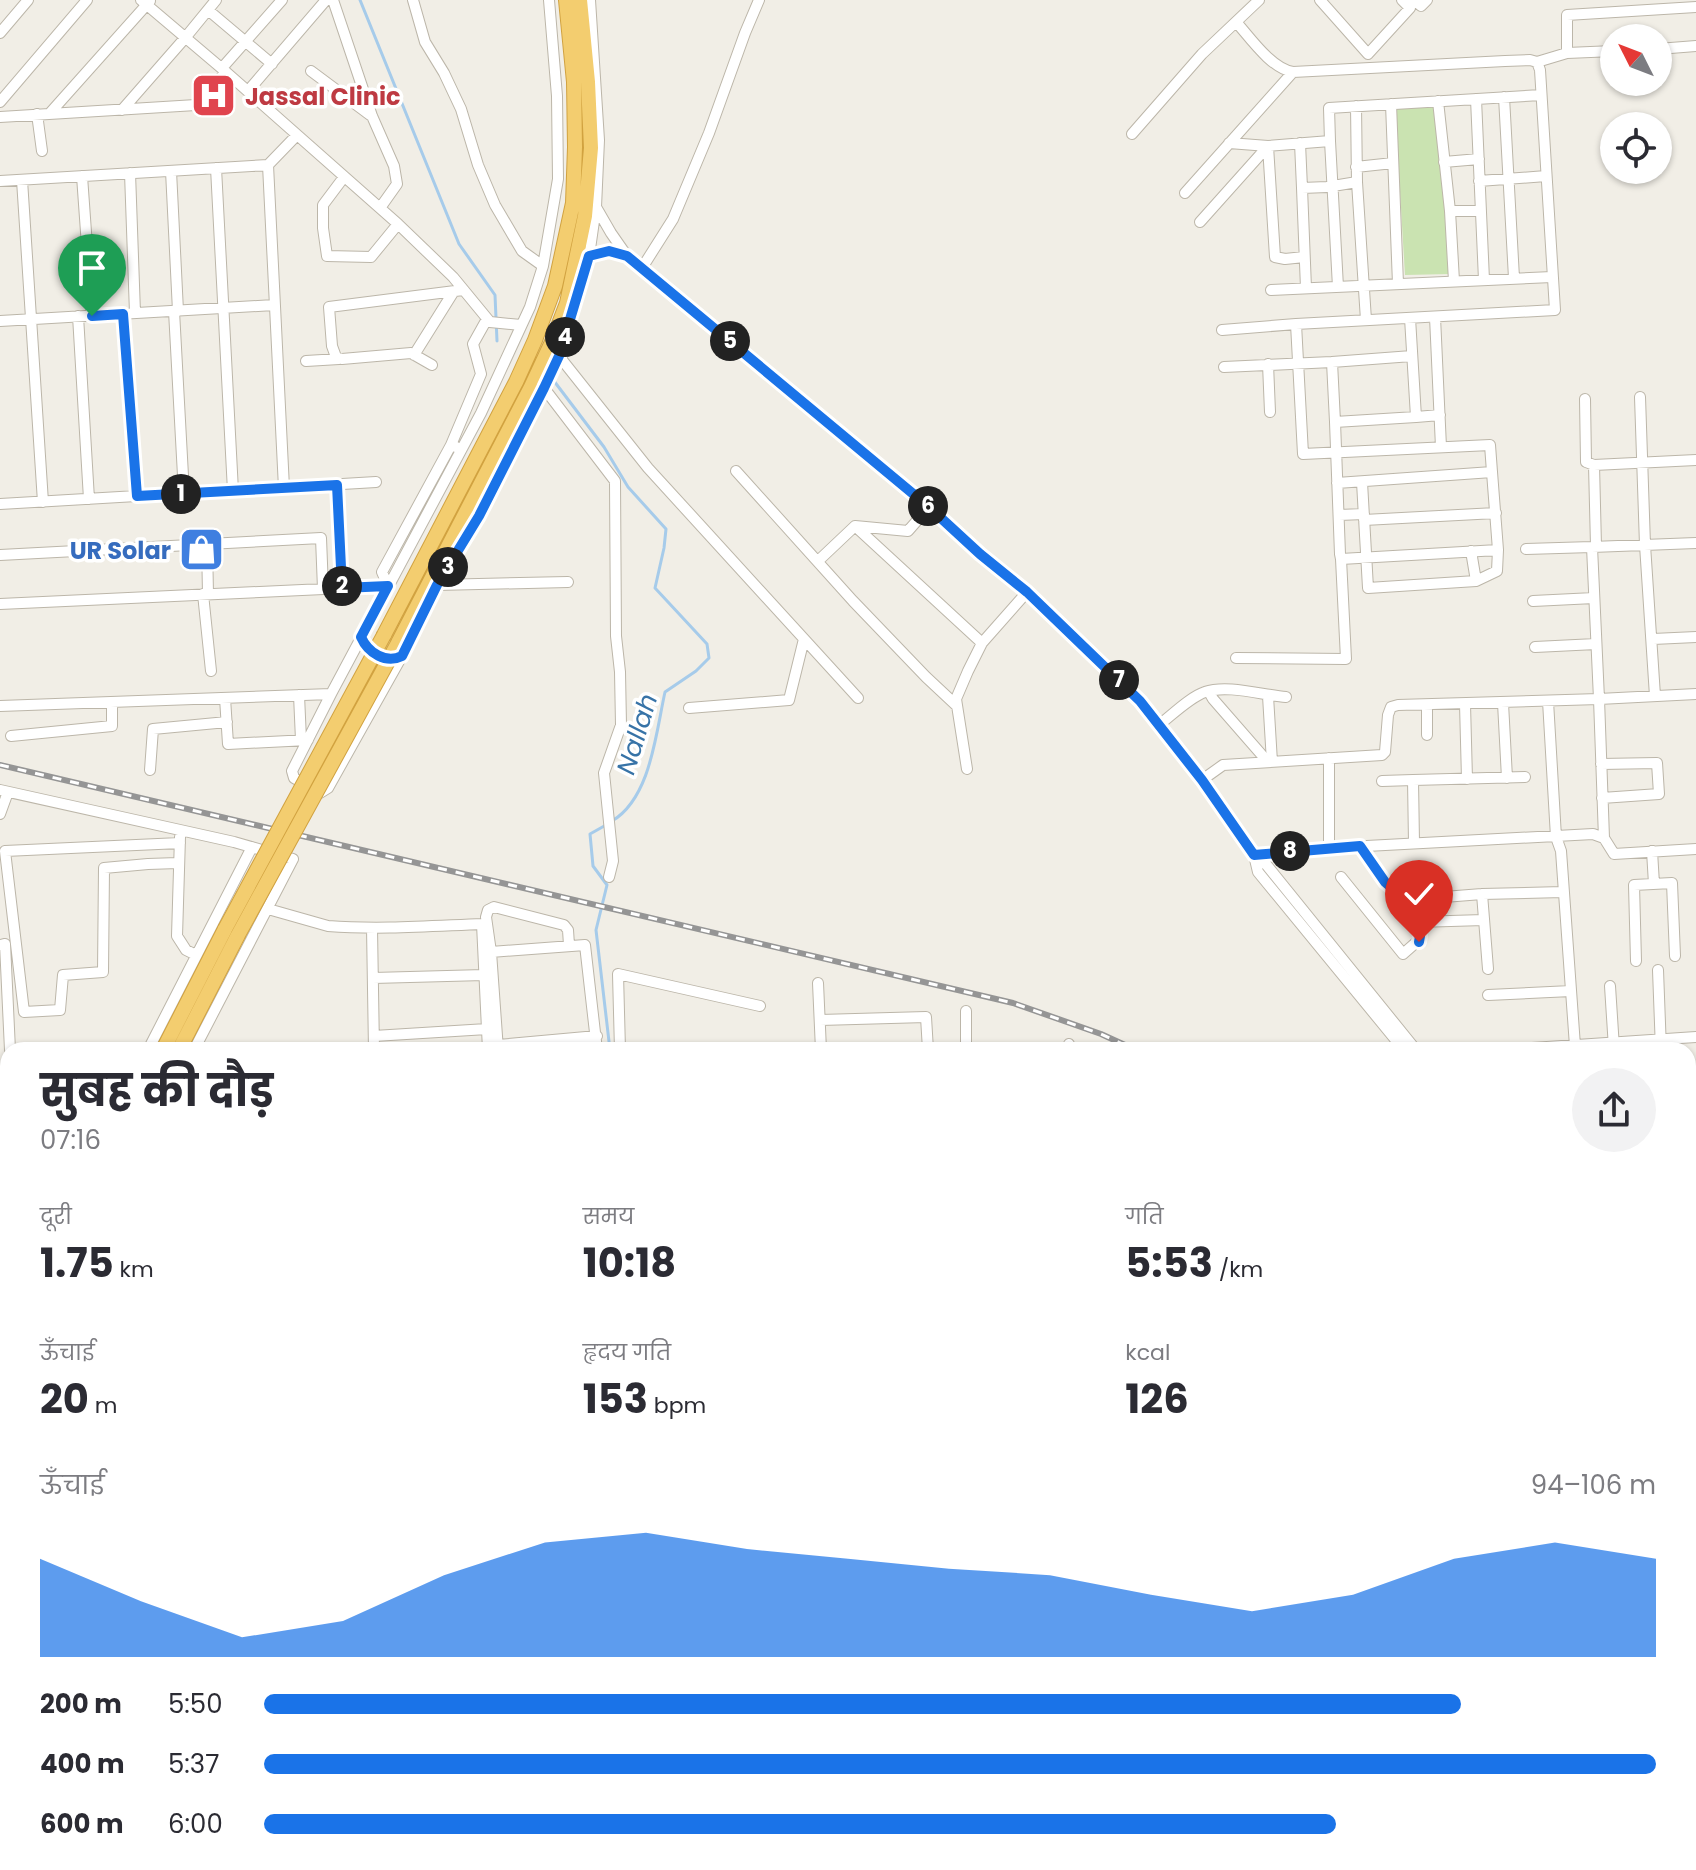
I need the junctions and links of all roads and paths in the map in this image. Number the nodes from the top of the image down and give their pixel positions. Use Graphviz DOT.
graph roads {
  1 [pos="28,0"];
  2 [pos="87,0"];
  3 [pos="216,0"];
  4 [pos="282,0"];
  5 [pos="326,0"];
  6 [pos="333,0"];
  7 [pos="413,0"];
  8 [pos="549,0"];
  9 [pos="759,0"];
  10 [pos="1259,0"];
  11 [pos="1320,0"];
  12 [pos="1402,0"];
  13 [pos="1414,0"];
  14 [pos="1427,0"];
  15 [pos="147,2"];
  16 [pos="577,2"];
  17 [pos="1696,7"];
  18 [pos="208,10"];
  19 [pos="1237,23"];
  20 [pos="0,33"];
  21 [pos="185,38"];
  22 [pos="246,41"];
  23 [pos="1696,46"];
  24 [pos="1672,48"];
  25 [pos="1600,52"];
  26 [pos="1567,53"];
  27 [pos="1537,62"];
  28 [pos="272,64"];
  29 [pos="224,70"];
  30 [pos="311,71"];
  31 [pos="1293,72"];
  32 [pos="248,91"];
  33 [pos="1541,95"];
  34 [pos="1504,97"];
  35 [pos="1476,99"];
  36 [pos="1438,101"];
  37 [pos="0,102"];
  38 [pos="1391,104"];
  39 [pos="1356,106"];
  40 [pos="122,110"];
  41 [pos="50,113"];
  42 [pos="37,114"];
  43 [pos="372,116"];
  44 [pos="0,117"];
  45 [pos="1132,134"];
  46 [pos="297,135"];
  47 [pos="1330,141"];
  48 [pos="1229,143"];
  49 [pos="1300,143"];
  50 [pos="1268,146"];
  51 [pos="42,151"];
  52 [pos="1479,159"];
  53 [pos="1444,162"];
  54 [pos="1393,163"];
  55 [pos="268,165"];
  56 [pos="1356,167"];
  57 [pos="216,168"];
  58 [pos="171,171"];
  59 [pos="130,173"];
  60 [pos="82,176"];
  61 [pos="1546,176"];
  62 [pos="344,177"];
  63 [pos="1508,179"];
  64 [pos="22,180"];
  65 [pos="0,181"];
  66 [pos="1479,181"];
  67 [pos="1357,182"];
  68 [pos="1331,186"];
  69 [pos="1302,188"];
  70 [pos="1185,193"];
  71 [pos="596,207"];
  72 [pos="380,208"];
  73 [pos="1450,211"];
  74 [pos="1481,211"];
  75 [pos="1200,222"];
  76 [pos="398,224"];
  77 [pos="589,256"];
  78 [pos="627,256"];
  79 [pos="1304,257"];
  80 [pos="543,266"];
  81 [pos="642,268"];
  82 [pos="1552,277"];
  83 [pos="1514,278"];
  84 [pos="1484,280"];
  85 [pos="1454,281"];
  86 [pos="1398,284"];
  87 [pos="1364,286"];
  88 [pos="1338,287"];
  89 [pos="1306,288"];
  90 [pos="459,290"];
  91 [pos="1271,290"];
  92 [pos="274,305"];
  93 [pos="224,308"];
  94 [pos="176,311"];
  95 [pos="135,313"];
  96 [pos="123,314"];
  97 [pos="78,316"];
  98 [pos="92,316"];
  99 [pos="1435,317"];
  100 [pos="1410,318"];
  101 [pos="32,319"];
  102 [pos="488,320"];
  103 [pos="1366,320"];
  104 [pos="0,321"];
  105 [pos="515,324"];
  106 [pos="1296,324"];
  107 [pos="1222,330"];
  108 [pos="414,355"];
  109 [pos="559,356"];
  110 [pos="1412,356"];
  111 [pos="339,359"];
  112 [pos="306,361"];
  113 [pos="1332,362"];
  114 [pos="1298,363"];
  115 [pos="1268,364"];
  116 [pos="432,365"];
  117 [pos="1224,367"];
  118 [pos="544,388"];
  119 [pos="1640,397"];
  120 [pos="1585,399"];
  121 [pos="1270,412"];
  122 [pos="1440,415"];
  123 [pos="1416,417"];
  124 [pos="1335,422"];
  125 [pos="457,447"];
  126 [pos="1441,447"];
  127 [pos="1336,453"];
  128 [pos="1696,460"];
  129 [pos="1642,463"];
  130 [pos="1594,465"];
  131 [pos="736,471"];
  132 [pos="1492,472"];
  133 [pos="376,482"];
  134 [pos="1362,482"];
  135 [pos="1337,483"];
  136 [pos="337,485"];
  137 [pos="284,488"];
  138 [pos="233,491"];
  139 [pos="184,494"];
  140 [pos="137,496"];
  141 [pos="89,499"];
  142 [pos="43,502"];
  143 [pos="0,504"];
  144 [pos="929,507"];
  145 [pos="1496,513"];
  146 [pos="1339,515"];
  147 [pos="1364,517"];
  148 [pos="855,526"];
  149 [pos="1696,543"];
  150 [pos="207,544"];
  151 [pos="1645,545"];
  152 [pos="1594,546"];
  153 [pos="1526,549"];
  154 [pos="1498,550"];
  155 [pos="1471,551"];
  156 [pos="0,555"];
  157 [pos="1366,557"];
  158 [pos="1341,559"];
  159 [pos="818,561"];
  160 [pos="1476,581"];
  161 [pos="568,582"];
  162 [pos="437,585"];
  163 [pos="388,586"];
  164 [pos="342,588"];
  165 [pos="323,589"];
  166 [pos="1027,592"];
  167 [pos="206,594"];
  168 [pos="1594,598"];
  169 [pos="1533,601"];
  170 [pos="0,604"];
  171 [pos="361,637"];
  172 [pos="1696,637"];
  173 [pos="804,639"];
  174 [pos="1653,639"];
  175 [pos="982,643"];
  176 [pos="1596,644"];
  177 [pos="1535,647"];
  178 [pos="402,656"];
  179 [pos="1236,658"];
  180 [pos="211,671"];
  181 [pos="1209,692"];
  182 [pos="1696,694"];
  183 [pos="299,695"];
  184 [pos="1268,696"];
  185 [pos="1655,696"];
  186 [pos="1286,697"];
  187 [pos="225,698"];
  188 [pos="858,698"];
  189 [pos="1599,699"];
  190 [pos="1548,701"];
  191 [pos="112,702"];
  192 [pos="1503,703"];
  193 [pos="1465,704"];
  194 [pos="1427,705"];
  195 [pos="0,706"];
  196 [pos="957,706"];
  197 [pos="689,708"];
  198 [pos="227,722"];
  199 [pos="1159,725"];
  200 [pos="1427,735"];
  201 [pos="11,736"];
  202 [pos="304,740"];
  203 [pos="1329,758"];
  204 [pos="1270,762"];
  205 [pos="1601,764"];
  206 [pos="967,769"];
  207 [pos="150,770"];
  208 [pos="1525,777"];
  209 [pos="1507,778"];
  210 [pos="1467,779"];
  211 [pos="1202,780"];
  212 [pos="1413,780"];
  213 [pos="1382,781"];
  214 [pos="4,791"];
  215 [pos="1602,798"];
  216 [pos="0,814"];
  217 [pos="181,831"];
  218 [pos="1556,837"];
  219 [pos="1604,838"];
  220 [pos="180,843"];
  221 [pos="1414,843"];
  222 [pos="1360,846"];
  223 [pos="252,847"];
  224 [pos="1329,848"];
  225 [pos="1696,849"];
  226 [pos="1652,851"];
  227 [pos="1254,855"];
  228 [pos="178,863"];
  229 [pos="609,877"];
  230 [pos="1341,877"];
  231 [pos="1654,884"];
  232 [pos="1563,892"];
  233 [pos="1482,894"];
  234 [pos="1406,900"];
  235 [pos="268,909"];
  236 [pos="1484,920"];
  237 [pos="1417,922"];
  238 [pos="372,928"];
  239 [pos="0,945"];
  240 [pos="569,945"];
  241 [pos="491,952"];
  242 [pos="196,955"];
  243 [pos="1675,956"];
  244 [pos="1636,961"];
  245 [pos="1488,969"];
  246 [pos="1658,970"];
  247 [pos="484,975"];
  248 [pos="373,978"];
  249 [pos="818,983"];
  250 [pos="1610,986"];
  251 [pos="1571,991"];
  252 [pos="4,995"];
  253 [pos="1488,995"];
  254 [pos="760,1006"];
  255 [pos="966,1011"];
  256 [pos="4,1017"];
  257 [pos="820,1020"];
  258 [pos="487,1029"];
  259 [pos="374,1036"];
  260 [pos="597,1036"];
  261 [pos="1696,1037"];
  262 [pos="9,1042"];
  263 [pos="152,1042"];
  264 [pos="167,1042"];
  265 [pos="183,1042"];
  266 [pos="198,1042"];
  267 [pos="374,1042"];
  268 [pos="492,1042"];
  269 [pos="495,1042"];
  270 [pos="546,1042"];
  271 [pos="597,1042"];
  272 [pos="620,1042"];
  273 [pos="821,1042"];
  274 [pos="928,1042"];
  275 [pos="966,1042"];
  276 [pos="1397,1042"];
  277 [pos="1410,1042"];
  278 [pos="1575,1042"];
  279 [pos="1614,1042"];
  280 [pos="1660,1042"];
  281 [pos="1670,1042"];
  1 -- 20 [label="street"];
  2 -- 37 [label="street"];
  3 -- 18 [label="street"];
  4 -- 22 [label="street"];
  5 -- 28 [label="street"];
  6 -- 43 [label="street"];
  7 -- 80 [label="street"];
  8 -- 80 [label="street"];
  9 -- 81 [label="street"];
  10 -- 19 [label="street"];
  11 -- 12 [label="street"];
  13 -- 14 [label="street"];
  15 -- 21 [label="street"];
  15 -- 41 [label="street"];
  16 -- 71 [label="street"];
  16 -- 264 [label="highway, bridge"];
  16 -- 265 [label="highway, bridge"];
  17 -- 26 [label="street"];
  18 -- 21 [label="street"];
  18 -- 22 [label="street"];
  19 -- 31 [label="street"];
  19 -- 45 [label="street"];
  21 -- 29 [label="street"];
  21 -- 40 [label="street"];
  22 -- 28 [label="street"];
  22 -- 29 [label="street"];
  23 -- 24 [label="street"];
  25 -- 26 [label="street"];
  26 -- 27 [label="street"];
  27 -- 31 [label="street"];
  27 -- 33 [label="street"];
  28 -- 32 [label="street"];
  29 -- 32 [label="street"];
  29 -- 40 [label="street"];
  30 -- 43 [label="street"];
  31 -- 48 [label="street"];
  32 -- 46 [label="street"];
  33 -- 34 [label="street"];
  33 -- 61 [label="street"];
  34 -- 35 [label="street"];
  34 -- 63 [label="street"];
  35 -- 36 [label="street"];
  35 -- 52 [label="street"];
  36 -- 38 [label="street"];
  36 -- 53 [label="street"];
  38 -- 39 [label="street"];
  38 -- 54 [label="street"];
  39 -- 47 [label="street"];
  39 -- 56 [label="street"];
  40 -- 41 [label="street"];
  41 -- 42 [label="street"];
  42 -- 44 [label="street"];
  42 -- 51 [label="street"];
  43 -- 72 [label="street"];
  46 -- 55 [label="street"];
  46 -- 62 [label="street"];
  47 -- 49 [label="street"];
  47 -- 68 [label="street"];
  48 -- 50 [label="street"];
  48 -- 70 [label="street"];
  49 -- 50 [label="street"];
  49 -- 69 [label="street"];
  50 -- 75 [label="street"];
  50 -- 79 [label="street"];
  52 -- 53 [label="street"];
  52 -- 66 [label="street"];
  53 -- 73 [label="street"];
  54 -- 56 [label="street"];
  54 -- 86 [label="street"];
  55 -- 57 [label="street"];
  55 -- 92 [label="street"];
  56 -- 67 [label="street"];
  57 -- 58 [label="street"];
  57 -- 93 [label="street"];
  58 -- 59 [label="street"];
  58 -- 94 [label="street"];
  59 -- 60 [label="street"];
  59 -- 95 [label="street"];
  60 -- 64 [label="street"];
  60 -- 98 [label="street"];
  61 -- 63 [label="street"];
  61 -- 82 [label="street"];
  62 -- 72 [label="street"];
  62 -- 76 [label="street"];
  63 -- 66 [label="street"];
  63 -- 83 [label="street"];
  64 -- 65 [label="street"];
  64 -- 101 [label="street"];
  66 -- 74 [label="street"];
  67 -- 68 [label="street"];
  67 -- 87 [label="street"];
  68 -- 69 [label="street"];
  68 -- 88 [label="street"];
  69 -- 79 [label="street"];
  71 -- 77 [label="street"];
  71 -- 78 [label="street"];
  72 -- 76 [label="street"];
  73 -- 74 [label="street"];
  73 -- 85 [label="street"];
  74 -- 84 [label="street"];
  76 -- 90 [label="street"];
  77 -- 78 [label="street"];
  77 -- 109 [label="street"];
  78 -- 81 [label="street"];
  79 -- 89 [label="street"];
  80 -- 105 [label="street"];
  81 -- 144 [label="street"];
  82 -- 83 [label="street"];
  82 -- 99 [label="street"];
  83 -- 84 [label="street"];
  84 -- 85 [label="street"];
  85 -- 86 [label="street"];
  86 -- 87 [label="street"];
  87 -- 88 [label="street"];
  87 -- 103 [label="street"];
  88 -- 89 [label="street"];
  89 -- 91 [label="street"];
  90 -- 102 [label="street"];
  90 -- 108 [label="street"];
  90 -- 111 [label="street"];
  92 -- 93 [label="street"];
  92 -- 137 [label="street"];
  93 -- 94 [label="street"];
  93 -- 138 [label="street"];
  94 -- 95 [label="street"];
  94 -- 139 [label="street"];
  95 -- 96 [label="street"];
  96 -- 98 [label="street"];
  96 -- 140 [label="street"];
  97 -- 98 [label="street"];
  97 -- 101 [label="street"];
  97 -- 141 [label="street"];
  99 -- 100 [label="street"];
  99 -- 122 [label="street"];
  100 -- 103 [label="street"];
  100 -- 110 [label="street"];
  101 -- 104 [label="street"];
  101 -- 142 [label="street"];
  102 -- 105 [label="street"];
  102 -- 125 [label="street"];
  103 -- 106 [label="street"];
  105 -- 125 [label="street"];
  106 -- 107 [label="street"];
  106 -- 114 [label="street"];
  108 -- 111 [label="street"];
  108 -- 116 [label="street"];
  109 -- 118 [label="street"];
  109 -- 173 [label="street"];
  110 -- 113 [label="street"];
  110 -- 123 [label="street"];
  111 -- 112 [label="street"];
  113 -- 114 [label="street"];
  113 -- 124 [label="street"];
  114 -- 115 [label="street"];
  114 -- 127 [label="street"];
  115 -- 117 [label="street"];
  115 -- 121 [label="street"];
  118 -- 162 [label="street"];
  118 -- 229 [label="street"];
  119 -- 129 [label="street"];
  120 -- 130 [label="street"];
  122 -- 123 [label="street"];
  122 -- 126 [label="street"];
  123 -- 124 [label="street"];
  124 -- 127 [label="street"];
  125 -- 163 [label="street"];
  126 -- 127 [label="street"];
  126 -- 132 [label="street"];
  127 -- 135 [label="street"];
  128 -- 129 [label="street"];
  129 -- 130 [label="street"];
  129 -- 151 [label="street"];
  130 -- 152 [label="street"];
  131 -- 159 [label="street"];
  132 -- 134 [label="street"];
  132 -- 145 [label="street"];
  133 -- 136 [label="street"];
  134 -- 135 [label="street"];
  134 -- 147 [label="street"];
  135 -- 146 [label="street"];
  136 -- 137 [label="street"];
  136 -- 164 [label="street"];
  137 -- 138 [label="street"];
  138 -- 139 [label="street"];
  139 -- 140 [label="street"];
  140 -- 141 [label="street"];
  141 -- 142 [label="street"];
  142 -- 143 [label="street"];
  144 -- 148 [label="street"];
  144 -- 166 [label="street"];
  145 -- 147 [label="street"];
  145 -- 154 [label="street"];
  146 -- 147 [label="street"];
  146 -- 158 [label="street"];
  147 -- 157 [label="street"];
  148 -- 159 [label="street"];
  148 -- 175 [label="street"];
  149 -- 151 [label="street"];
  150 -- 156 [label="street"];
  150 -- 165 [label="street"];
  150 -- 167 [label="street"];
  151 -- 152 [label="street"];
  151 -- 174 [label="street"];
  152 -- 153 [label="street"];
  152 -- 168 [label="street"];
  154 -- 155 [label="street"];
  154 -- 160 [label="street"];
  155 -- 157 [label="street"];
  155 -- 160 [label="street"];
  157 -- 158 [label="street"];
  157 -- 160 [label="street"];
  158 -- 179 [label="street"];
  159 -- 196 [label="street"];
  161 -- 162 [label="street"];
  162 -- 178 [label="street"];
  163 -- 164 [label="street"];
  163 -- 171 [label="street"];
  164 -- 165 [label="street"];
  165 -- 167 [label="street"];
  166 -- 175 [label="street"];
  166 -- 199 [label="street"];
  167 -- 170 [label="street"];
  167 -- 180 [label="street"];
  168 -- 169 [label="street"];
  168 -- 176 [label="street"];
  171 -- 178 [label="street"];
  171 -- 183 [label="street"];
  171 -- 202 [label="street"];
  172 -- 174 [label="street"];
  173 -- 188 [label="street"];
  173 -- 197 [label="street"];
  174 -- 185 [label="street"];
  175 -- 196 [label="street"];
  176 -- 177 [label="street"];
  176 -- 189 [label="street"];
  178 -- 202 [label="street"];
  181 -- 184 [label="street"];
  181 -- 199 [label="street"];
  181 -- 204 [label="street"];
  182 -- 185 [label="street"];
  183 -- 187 [label="street"];
  183 -- 202 [label="street"];
  184 -- 186 [label="street"];
  184 -- 204 [label="street"];
  185 -- 189 [label="street"];
  187 -- 191 [label="street"];
  187 -- 198 [label="street"];
  189 -- 190 [label="street"];
  189 -- 205 [label="street"];
  190 -- 192 [label="street"];
  190 -- 218 [label="street"];
  191 -- 195 [label="street"];
  191 -- 201 [label="street"];
  192 -- 193 [label="street"];
  192 -- 209 [label="street"];
  193 -- 194 [label="street"];
  193 -- 210 [label="street"];
  194 -- 200 [label="street"];
  194 -- 203 [label="street"];
  196 -- 206 [label="street"];
  198 -- 202 [label="street"];
  198 -- 207 [label="street"];
  199 -- 211 [label="street"];
  203 -- 204 [label="street"];
  203 -- 224 [label="street"];
  204 -- 211 [label="street"];
  205 -- 215 [label="street"];
  205 -- 215 [label="street"];
  208 -- 209 [label="street"];
  209 -- 210 [label="street"];
  210 -- 212 [label="street"];
  211 -- 227 [label="street"];
  212 -- 213 [label="street"];
  212 -- 221 [label="street"];
  214 -- 216 [label="street"];
  214 -- 217 [label="street"];
  215 -- 219 [label="street"];
  217 -- 220 [label="street"];
  217 -- 223 [label="street"];
  218 -- 219 [label="street"];
  218 -- 221 [label="street"];
  218 -- 232 [label="street"];
  219 -- 226 [label="street"];
  220 -- 228 [label="street"];
  220 -- 228 [label="street"];
  221 -- 222 [label="street"];
  222 -- 224 [label="street"];
  222 -- 234 [label="street"];
  223 -- 235 [label="street"];
  223 -- 242 [label="street"];
  224 -- 227 [label="street"];
  225 -- 226 [label="street"];
  226 -- 231 [label="street"];
  227 -- 276 [label="street"];
  227 -- 277 [label="street"];
  228 -- 242 [label="street"];
  230 -- 237 [label="street"];
  231 -- 243 [label="street"];
  231 -- 244 [label="street"];
  232 -- 233 [label="street"];
  232 -- 251 [label="street"];
  233 -- 234 [label="street"];
  233 -- 236 [label="street"];
  234 -- 237 [label="street"];
  235 -- 238 [label="street"];
  235 -- 266 [label="street"];
  236 -- 237 [label="street"];
  236 -- 245 [label="street"];
  238 -- 247 [label="street"];
  238 -- 248 [label="street"];
  239 -- 252 [label="street"];
  240 -- 241 [label="street"];
  240 -- 241 [label="street"];
  240 -- 260 [label="street"];
  241 -- 269 [label="street"];
  242 -- 263 [label="street"];
  246 -- 280 [label="street"];
  247 -- 248 [label="street"];
  247 -- 258 [label="street"];
  248 -- 259 [label="street"];
  249 -- 257 [label="street"];
  250 -- 279 [label="street"];
  251 -- 253 [label="street"];
  251 -- 278 [label="street"];
  252 -- 256 [label="street"];
  254 -- 272 [label="street"];
  255 -- 275 [label="street"];
  256 -- 262 [label="street"];
  257 -- 273 [label="street"];
  257 -- 274 [label="street"];
  258 -- 259 [label="street"];
  258 -- 268 [label="street"];
  259 -- 267 [label="street"];
  260 -- 270 [label="street"];
  260 -- 271 [label="street"];
  261 -- 281 [label="street"];
}
